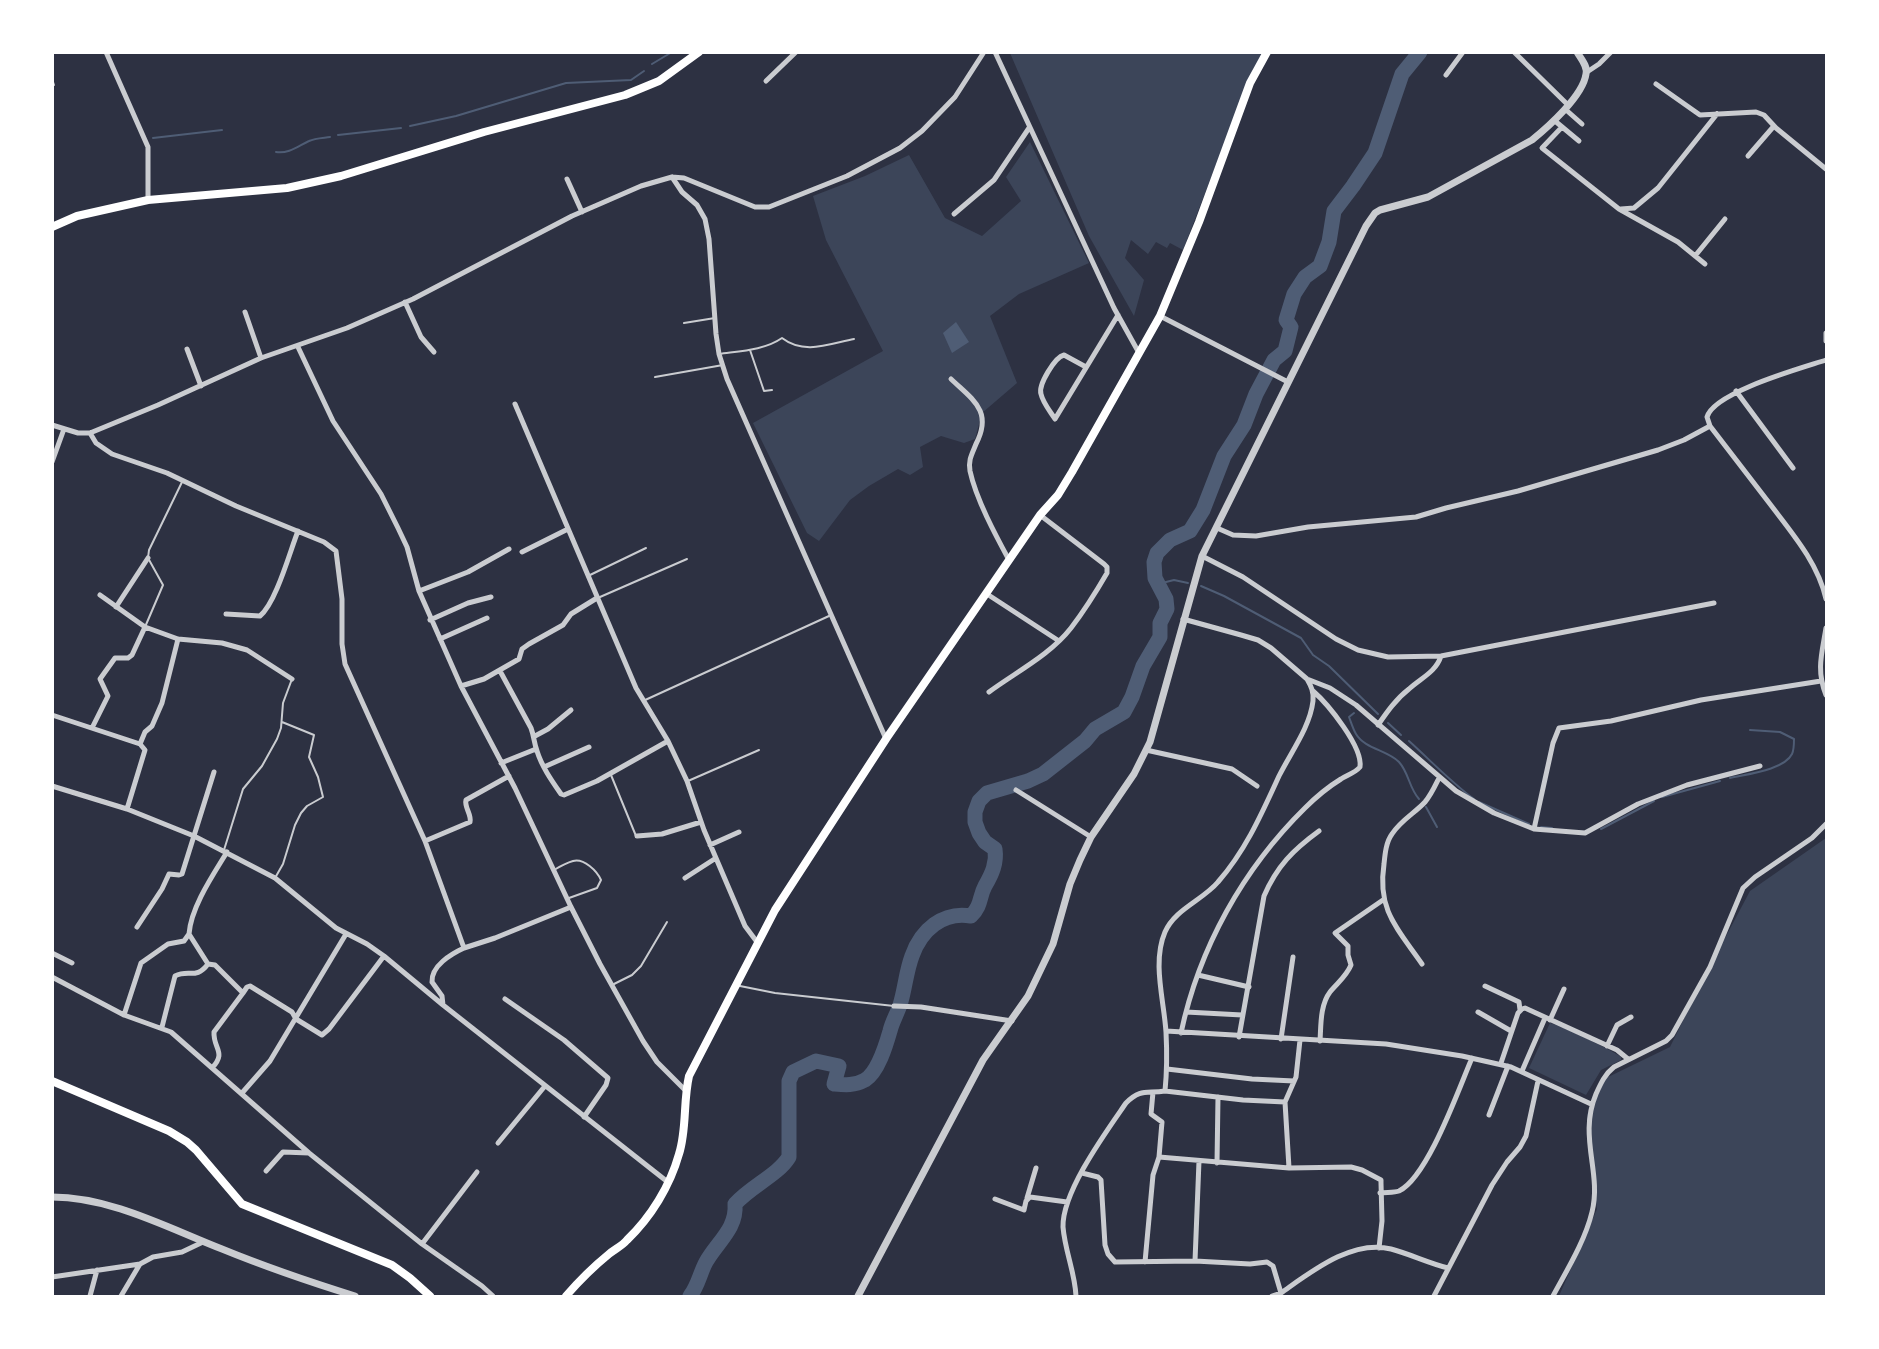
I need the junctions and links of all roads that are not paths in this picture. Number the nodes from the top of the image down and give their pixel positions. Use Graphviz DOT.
graph roads {
  1 [pos="106,52"];
  2 [pos="699,52"];
  3 [pos="796,52"];
  4 [pos="984,52"];
  5 [pos="995,52"];
  6 [pos="1267,52"];
  7 [pos="1463,52"];
  8 [pos="1514,52"];
  9 [pos="1611,52"];
  10 [pos="1579,54"];
  11 [pos="1587,72"];
  12 [pos="1446,75"];
  13 [pos="52,79"];
  14 [pos="766,81"];
  15 [pos="1656,84"];
  16 [pos="54,85"];
  17 [pos="1566,107"];
  18 [pos="1717,114"];
  19 [pos="1555,121"];
  20 [pos="1582,124"];
  21 [pos="1774,126"];
  22 [pos="1562,127"];
  23 [pos="1029,128"];
  24 [pos="1579,141"];
  25 [pos="1748,156"];
  26 [pos="1826,169"];
  27 [pos="672,177"];
  28 [pos="567,179"];
  29 [pos="148,200"];
  30 [pos="1619,209"];
  31 [pos="582,212"];
  32 [pos="954,214"];
  33 [pos="1725,219"];
  34 [pos="52,227"];
  35 [pos="1695,256"];
  36 [pos="1705,264"];
  37 [pos="405,302"];
  38 [pos="245,312"];
  39 [pos="1118,315"];
  40 [pos="1160,316"];
  41 [pos="715,318"];
  42 [pos="684,323"];
  43 [pos="1827,333"];
  44 [pos="854,339"];
  45 [pos="1827,340"];
  46 [pos="298,347"];
  47 [pos="187,349"];
  48 [pos="750,350"];
  49 [pos="434,352"];
  50 [pos="1139,353"];
  51 [pos="719,354"];
  52 [pos="261,358"];
  53 [pos="1827,360"];
  54 [pos="723,365"];
  55 [pos="1086,368"];
  56 [pos="656,377"];
  57 [pos="951,379"];
  58 [pos="1285,380"];
  59 [pos="201,386"];
  60 [pos="772,390"];
  61 [pos="1736,391"];
  62 [pos="515,404"];
  63 [pos="52,425"];
  64 [pos="1710,426"];
  65 [pos="63,429"];
  66 [pos="90,433"];
  67 [pos="52,462"];
  68 [pos="1792,468"];
  69 [pos="183,480"];
  70 [pos="1040,515"];
  71 [pos="1217,528"];
  72 [pos="568,529"];
  73 [pos="298,531"];
  74 [pos="645,548"];
  75 [pos="509,549"];
  76 [pos="522,552"];
  77 [pos="1202,556"];
  78 [pos="148,558"];
  79 [pos="687,559"];
  80 [pos="1010,561"];
  81 [pos="588,576"];
  82 [pos="419,591"];
  83 [pos="100,594"];
  84 [pos="987,594"];
  85 [pos="491,597"];
  86 [pos="597,598"];
  87 [pos="1827,599"];
  88 [pos="1714,603"];
  89 [pos="116,608"];
  90 [pos="226,614"];
  91 [pos="830,615"];
  92 [pos="487,618"];
  93 [pos="1183,619"];
  94 [pos="430,620"];
  95 [pos="145,627"];
  96 [pos="1827,628"];
  97 [pos="178,639"];
  98 [pos="440,639"];
  99 [pos="1059,641"];
  100 [pos="1442,656"];
  101 [pos="500,671"];
  102 [pos="292,679"];
  103 [pos="1307,679"];
  104 [pos="1821,681"];
  105 [pos="461,686"];
  106 [pos="1313,691"];
  107 [pos="989,692"];
  108 [pos="1827,694"];
  109 [pos="643,701"];
  110 [pos="571,710"];
  111 [pos="52,715"];
  112 [pos="282,722"];
  113 [pos="1378,724"];
  114 [pos="92,728"];
  115 [pos="534,736"];
  116 [pos="886,739"];
  117 [pos="668,741"];
  118 [pos="140,744"];
  119 [pos="589,747"];
  120 [pos="536,749"];
  121 [pos="759,750"];
  122 [pos="1146,750"];
  123 [pos="501,763"];
  124 [pos="1760,766"];
  125 [pos="544,767"];
  126 [pos="214,771"];
  127 [pos="610,773"];
  128 [pos="509,776"];
  129 [pos="1439,778"];
  130 [pos="687,781"];
  131 [pos="52,786"];
  132 [pos="1257,786"];
  133 [pos="1016,790"];
  134 [pos="127,809"];
  135 [pos="701,822"];
  136 [pos="1827,824"];
  137 [pos="1534,829"];
  138 [pos="1319,831"];
  139 [pos="739,832"];
  140 [pos="194,836"];
  141 [pos="637,836"];
  142 [pos="1090,836"];
  143 [pos="425,841"];
  144 [pos="710,845"];
  145 [pos="225,851"];
  146 [pos="716,858"];
  147 [pos="553,871"];
  148 [pos="275,878"];
  149 [pos="685,878"];
  150 [pos="567,899"];
  151 [pos="1383,900"];
  152 [pos="571,907"];
  153 [pos="668,922"];
  154 [pos="137,927"];
  155 [pos="189,934"];
  156 [pos="346,934"];
  157 [pos="757,942"];
  158 [pos="464,948"];
  159 [pos="52,953"];
  160 [pos="384,956"];
  161 [pos="1293,957"];
  162 [pos="72,963"];
  163 [pos="208,964"];
  164 [pos="1422,964"];
  165 [pos="1198,975"];
  166 [pos="52,977"];
  167 [pos="737,985"];
  168 [pos="612,986"];
  169 [pos="1485,986"];
  170 [pos="1249,987"];
  171 [pos="1564,989"];
  172 [pos="243,993"];
  173 [pos="505,999"];
  174 [pos="442,1005"];
  175 [pos="894,1006"];
  176 [pos="1522,1009"];
  177 [pos="1186,1012"];
  178 [pos="1478,1012"];
  179 [pos="124,1015"];
  180 [pos="1242,1016"];
  181 [pos="1631,1017"];
  182 [pos="296,1019"];
  183 [pos="1548,1019"];
  184 [pos="1012,1021"];
  185 [pos="162,1028"];
  186 [pos="1166,1031"];
  187 [pos="1511,1031"];
  188 [pos="1181,1033"];
  189 [pos="1239,1037"];
  190 [pos="1281,1039"];
  191 [pos="1300,1040"];
  192 [pos="1320,1041"];
  193 [pos="1607,1046"];
  194 [pos="1472,1058"];
  195 [pos="1628,1059"];
  196 [pos="1501,1063"];
  197 [pos="1508,1066"];
  198 [pos="212,1068"];
  199 [pos="1167,1069"];
  200 [pos="1522,1071"];
  201 [pos="52,1081"];
  202 [pos="1294,1081"];
  203 [pos="1538,1081"];
  204 [pos="545,1086"];
  205 [pos="686,1091"];
  206 [pos="1165,1091"];
  207 [pos="1153,1092"];
  208 [pos="242,1093"];
  209 [pos="1218,1097"];
  210 [pos="1285,1102"];
  211 [pos="1591,1104"];
  212 [pos="1489,1116"];
  213 [pos="584,1117"];
  214 [pos="498,1143"];
  215 [pos="309,1153"];
  216 [pos="1159,1156"];
  217 [pos="1199,1161"];
  218 [pos="1216,1163"];
  219 [pos="1036,1168"];
  220 [pos="1289,1168"];
  221 [pos="266,1171"];
  222 [pos="477,1172"];
  223 [pos="1082,1173"];
  224 [pos="669,1183"];
  225 [pos="1380,1193"];
  226 [pos="52,1197"];
  227 [pos="1027,1198"];
  228 [pos="995,1199"];
  229 [pos="1067,1202"];
  230 [pos="203,1242"];
  231 [pos="422,1244"];
  232 [pos="1379,1248"];
  233 [pos="1195,1261"];
  234 [pos="1145,1262"];
  235 [pos="140,1263"];
  236 [pos="1448,1268"];
  237 [pos="97,1270"];
  238 [pos="52,1277"];
  239 [pos="1281,1293"];
  240 [pos="90,1296"];
  241 [pos="121,1296"];
  242 [pos="355,1296"];
  243 [pos="430,1296"];
  244 [pos="493,1296"];
  245 [pos="566,1296"];
  246 [pos="858,1296"];
  247 [pos="1076,1296"];
  248 [pos="1272,1296"];
  249 [pos="1434,1296"];
  250 [pos="1553,1296"];
  1 -- 29 [label="street"];
  2 -- 29 [label="main road"];
  3 -- 14 [label="street"];
  4 -- 27 [label="street"];
  5 -- 23 [label="street"];
  6 -- 40 [label="main road"];
  7 -- 12 [label="street"];
  8 -- 17 [label="street"];
  9 -- 11 [label="street"];
  10 -- 11 [label="street"];
  11 -- 17 [label="street"];
  13 -- 16 [label="lane"];
  15 -- 18 [label="street"];
  17 -- 19 [label="street"];
  17 -- 20 [label="street"];
  18 -- 21 [label="street"];
  18 -- 30 [label="street"];
  19 -- 22 [label="street"];
  19 -- 58 [label="street"];
  21 -- 25 [label="street"];
  21 -- 26 [label="street"];
  22 -- 24 [label="street"];
  22 -- 30 [label="street"];
  23 -- 32 [label="street"];
  23 -- 39 [label="street"];
  27 -- 31 [label="street"];
  27 -- 41 [label="street"];
  28 -- 31 [label="street"];
  29 -- 34 [label="main road"];
  30 -- 35 [label="street"];
  31 -- 37 [label="street"];
  33 -- 35 [label="street"];
  35 -- 36 [label="street"];
  37 -- 46 [label="street"];
  37 -- 49 [label="street"];
  38 -- 52 [label="street"];
  39 -- 50 [label="street"];
  39 -- 55 [label="street"];
  40 -- 50 [label="main road"];
  40 -- 58 [label="street"];
  41 -- 42 [label="lane"];
  41 -- 51 [label="street"];
  43 -- 45 [label="street"];
  44 -- 48 [label="lane"];
  46 -- 52 [label="street"];
  46 -- 82 [label="street"];
  47 -- 59 [label="street"];
  48 -- 51 [label="lane"];
  48 -- 60 [label="lane"];
  50 -- 70 [label="main road"];
  51 -- 54 [label="street"];
  52 -- 59 [label="street"];
  53 -- 61 [label="street"];
  54 -- 56 [label="lane"];
  54 -- 91 [label="street"];
  55 -- 55 [label="street"];
  57 -- 80 [label="street"];
  58 -- 71 [label="street"];
  59 -- 66 [label="street"];
  61 -- 64 [label="street"];
  61 -- 68 [label="street"];
  62 -- 72 [label="street"];
  63 -- 65 [label="street"];
  64 -- 71 [label="street"];
  64 -- 87 [label="street"];
  65 -- 66 [label="street"];
  65 -- 67 [label="street"];
  66 -- 69 [label="street"];
  69 -- 73 [label="street"];
  69 -- 78 [label="lane"];
  70 -- 80 [label="main road"];
  70 -- 99 [label="street"];
  71 -- 77 [label="street"];
  72 -- 76 [label="street"];
  72 -- 81 [label="street"];
  73 -- 90 [label="street"];
  73 -- 143 [label="street"];
  74 -- 81 [label="lane"];
  75 -- 82 [label="street"];
  77 -- 93 [label="street"];
  77 -- 100 [label="street"];
  78 -- 89 [label="street"];
  78 -- 95 [label="lane"];
  79 -- 86 [label="lane"];
  80 -- 84 [label="main road"];
  81 -- 86 [label="street"];
  82 -- 94 [label="street"];
  83 -- 89 [label="street"];
  84 -- 99 [label="street"];
  84 -- 116 [label="main road"];
  85 -- 94 [label="street"];
  86 -- 101 [label="street"];
  86 -- 109 [label="street"];
  88 -- 100 [label="street"];
  89 -- 95 [label="street"];
  91 -- 109 [label="lane"];
  91 -- 116 [label="street"];
  92 -- 98 [label="street"];
  93 -- 103 [label="street"];
  93 -- 122 [label="street"];
  94 -- 98 [label="street"];
  95 -- 97 [label="street"];
  95 -- 114 [label="street"];
  96 -- 104 [label="street"];
  97 -- 102 [label="street"];
  97 -- 118 [label="street"];
  98 -- 105 [label="street"];
  99 -- 107 [label="street"];
  100 -- 113 [label="street"];
  101 -- 105 [label="street"];
  101 -- 115 [label="street"];
  102 -- 112 [label="lane"];
  103 -- 106 [label="street"];
  103 -- 113 [label="street"];
  104 -- 108 [label="street"];
  104 -- 137 [label="street"];
  105 -- 123 [label="street"];
  106 -- 165 [label="street"];
  106 -- 186 [label="street"];
  109 -- 117 [label="street"];
  110 -- 115 [label="street"];
  111 -- 114 [label="street"];
  112 -- 145 [label="lane"];
  112 -- 148 [label="lane"];
  113 -- 129 [label="street"];
  114 -- 118 [label="street"];
  115 -- 120 [label="street"];
  116 -- 157 [label="main road"];
  117 -- 127 [label="street"];
  117 -- 130 [label="street"];
  118 -- 134 [label="street"];
  119 -- 125 [label="street"];
  120 -- 123 [label="street"];
  120 -- 125 [label="street"];
  121 -- 130 [label="lane"];
  122 -- 132 [label="street"];
  122 -- 142 [label="street"];
  123 -- 128 [label="street"];
  124 -- 137 [label="street"];
  125 -- 127 [label="street"];
  126 -- 140 [label="street"];
  127 -- 141 [label="lane"];
  128 -- 143 [label="street"];
  128 -- 147 [label="street"];
  129 -- 137 [label="street"];
  129 -- 151 [label="street"];
  130 -- 135 [label="street"];
  131 -- 134 [label="street"];
  133 -- 142 [label="street"];
  134 -- 140 [label="street"];
  135 -- 141 [label="street"];
  135 -- 144 [label="street"];
  136 -- 195 [label="street"];
  138 -- 170 [label="street"];
  139 -- 144 [label="street"];
  140 -- 145 [label="street"];
  140 -- 154 [label="street"];
  142 -- 184 [label="street"];
  143 -- 158 [label="street"];
  144 -- 146 [label="street"];
  145 -- 148 [label="street"];
  145 -- 155 [label="street"];
  146 -- 149 [label="street"];
  146 -- 157 [label="street"];
  147 -- 150 [label="street"];
  147 -- 150 [label="lane"];
  148 -- 156 [label="street"];
  150 -- 152 [label="street"];
  151 -- 164 [label="street"];
  151 -- 192 [label="street"];
  152 -- 158 [label="street"];
  152 -- 168 [label="street"];
  153 -- 168 [label="lane"];
  155 -- 163 [label="street"];
  155 -- 179 [label="street"];
  156 -- 160 [label="street"];
  156 -- 182 [label="street"];
  157 -- 167 [label="main road"];
  158 -- 174 [label="street"];
  159 -- 162 [label="street"];
  160 -- 174 [label="street"];
  160 -- 182 [label="street"];
  161 -- 190 [label="street"];
  163 -- 172 [label="street"];
  163 -- 185 [label="street"];
  165 -- 170 [label="street"];
  165 -- 177 [label="street"];
  166 -- 179 [label="street"];
  167 -- 175 [label="lane"];
  167 -- 205 [label="main road"];
  168 -- 205 [label="street"];
  169 -- 176 [label="street"];
  170 -- 180 [label="street"];
  171 -- 183 [label="street"];
  172 -- 182 [label="street"];
  172 -- 198 [label="street"];
  173 -- 213 [label="street"];
  174 -- 204 [label="street"];
  175 -- 184 [label="street"];
  176 -- 183 [label="street"];
  176 -- 187 [label="street"];
  177 -- 180 [label="street"];
  177 -- 188 [label="street"];
  178 -- 187 [label="street"];
  179 -- 185 [label="street"];
  180 -- 189 [label="street"];
  181 -- 193 [label="street"];
  182 -- 208 [label="street"];
  183 -- 193 [label="street"];
  183 -- 200 [label="street"];
  184 -- 246 [label="street"];
  185 -- 198 [label="street"];
  186 -- 188 [label="street"];
  186 -- 199 [label="street"];
  187 -- 196 [label="street"];
  188 -- 189 [label="street"];
  189 -- 190 [label="street"];
  190 -- 191 [label="street"];
  191 -- 192 [label="street"];
  191 -- 202 [label="street"];
  192 -- 194 [label="street"];
  193 -- 195 [label="street"];
  194 -- 196 [label="street"];
  194 -- 225 [label="street"];
  195 -- 211 [label="street"];
  196 -- 197 [label="street"];
  197 -- 200 [label="street"];
  197 -- 212 [label="street"];
  198 -- 208 [label="street"];
  199 -- 202 [label="street"];
  199 -- 206 [label="street"];
  200 -- 203 [label="street"];
  201 -- 243 [label="main road"];
  202 -- 210 [label="street"];
  203 -- 211 [label="street"];
  203 -- 236 [label="street"];
  204 -- 213 [label="street"];
  204 -- 214 [label="street"];
  205 -- 224 [label="main road"];
  206 -- 207 [label="street"];
  206 -- 209 [label="street"];
  207 -- 216 [label="street"];
  207 -- 223 [label="street"];
  208 -- 215 [label="street"];
  209 -- 210 [label="street"];
  209 -- 218 [label="street"];
  210 -- 220 [label="street"];
  211 -- 250 [label="street"];
  213 -- 224 [label="street"];
  215 -- 221 [label="street"];
  215 -- 231 [label="street"];
  216 -- 217 [label="street"];
  216 -- 234 [label="street"];
  217 -- 218 [label="street"];
  217 -- 233 [label="street"];
  218 -- 220 [label="street"];
  219 -- 227 [label="street"];
  220 -- 225 [label="street"];
  222 -- 231 [label="street"];
  223 -- 229 [label="street"];
  223 -- 234 [label="street"];
  224 -- 245 [label="main road"];
  225 -- 232 [label="street"];
  226 -- 230 [label="street"];
  227 -- 228 [label="street"];
  227 -- 229 [label="street"];
  229 -- 247 [label="street"];
  230 -- 235 [label="street"];
  230 -- 242 [label="street"];
  231 -- 244 [label="street"];
  232 -- 236 [label="street"];
  232 -- 239 [label="street"];
  233 -- 234 [label="street"];
  233 -- 239 [label="street"];
  235 -- 237 [label="street"];
  235 -- 241 [label="street"];
  236 -- 249 [label="street"];
  237 -- 238 [label="street"];
  237 -- 240 [label="street"];
  239 -- 248 [label="street"];
}
